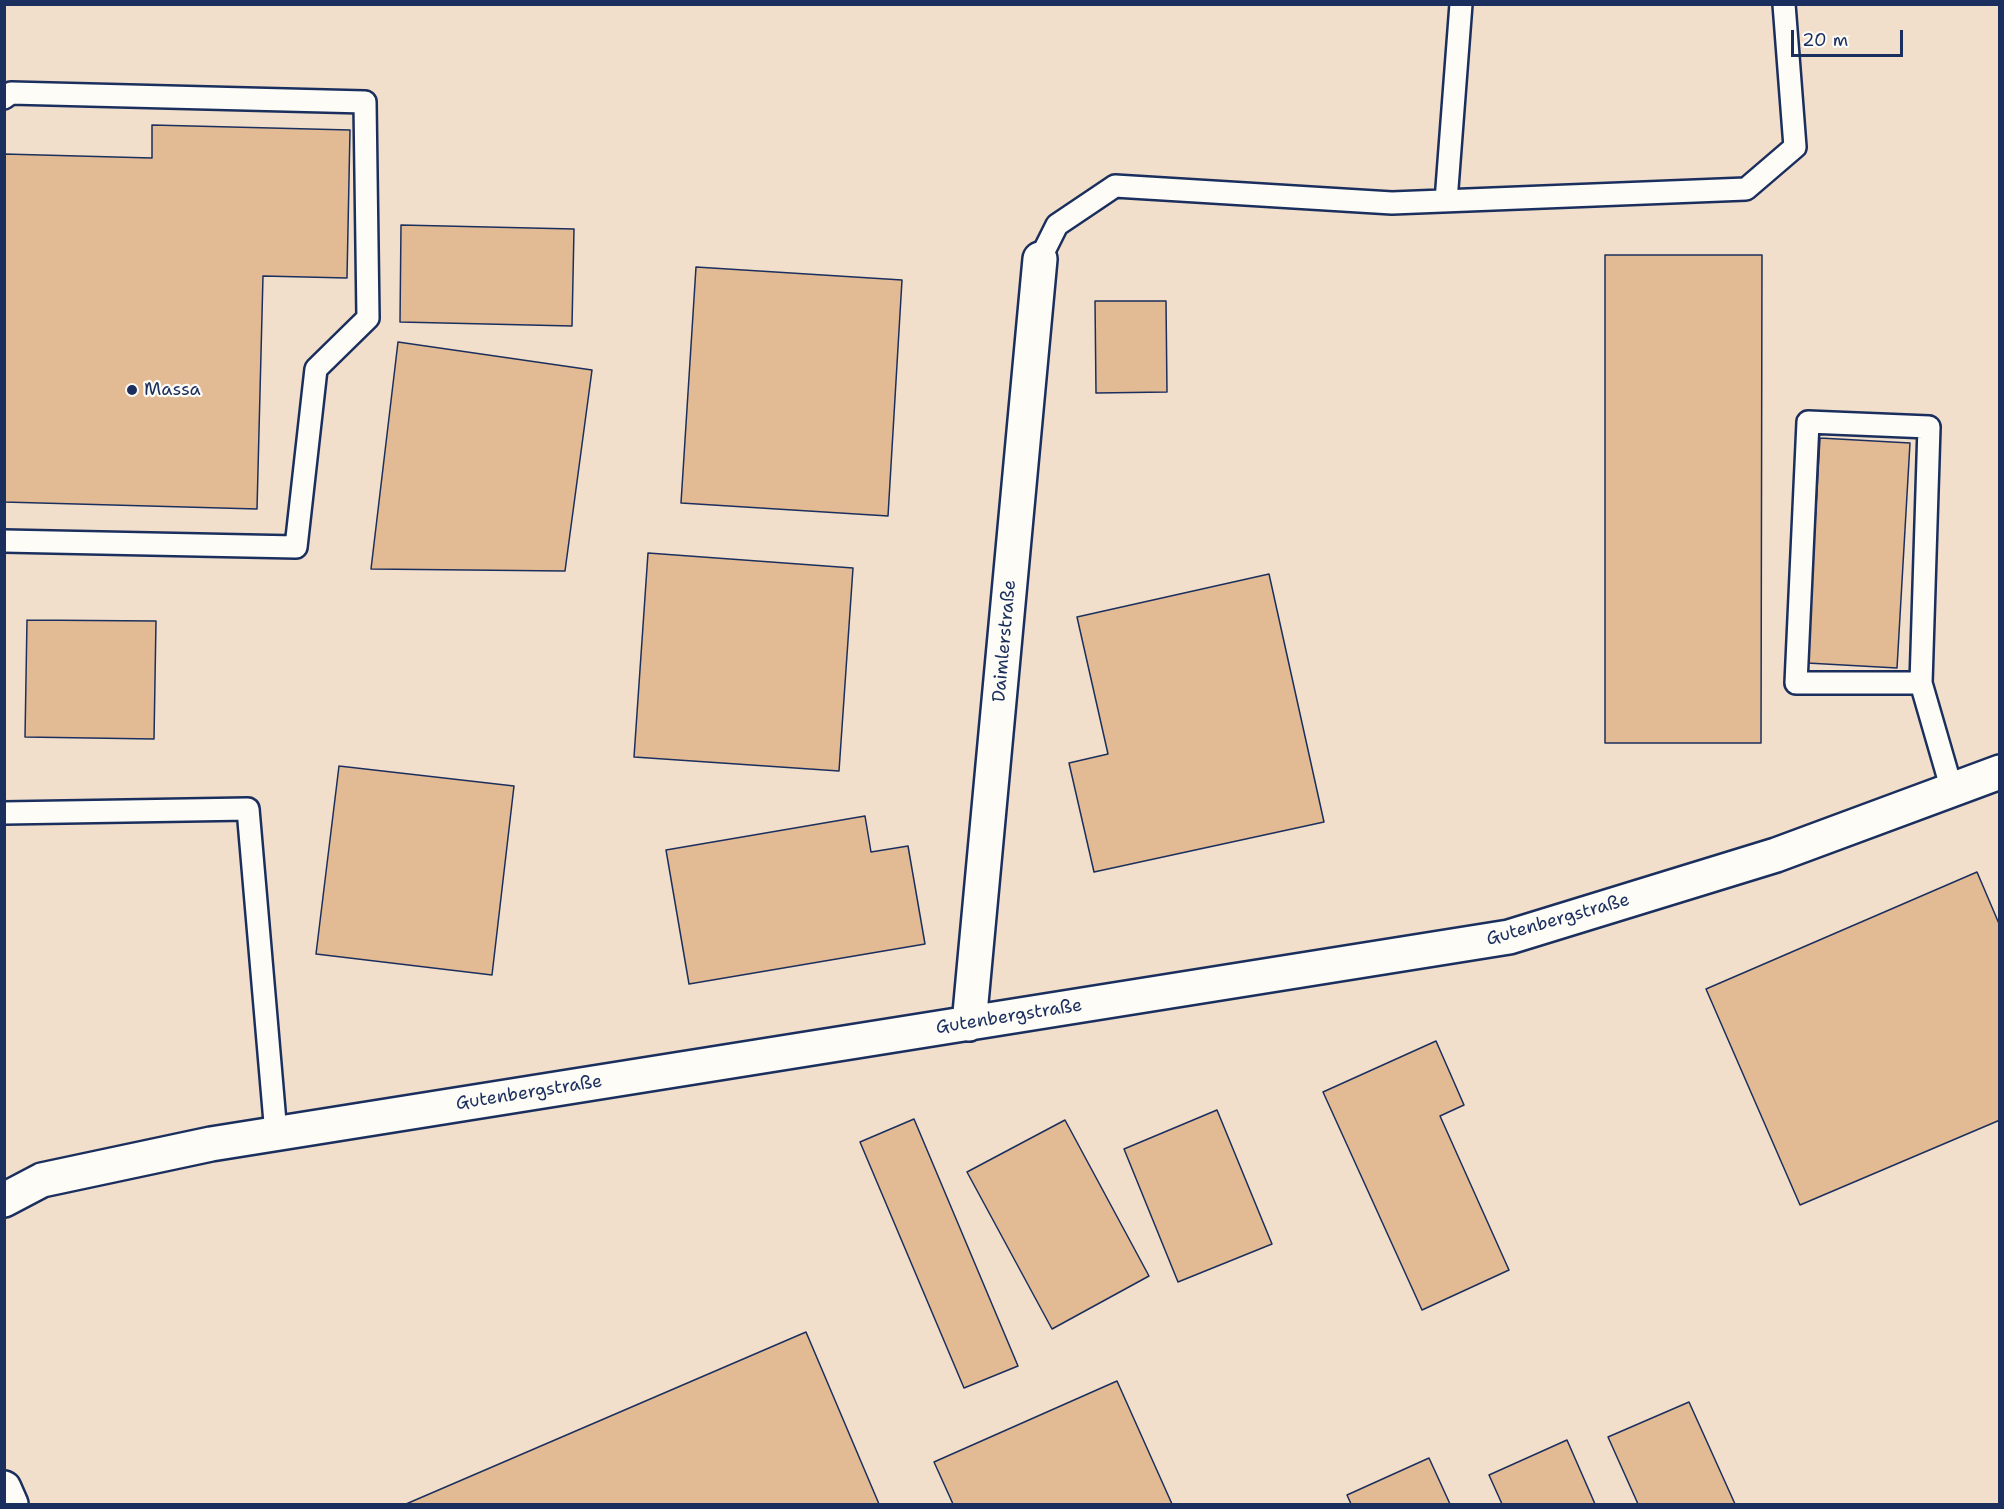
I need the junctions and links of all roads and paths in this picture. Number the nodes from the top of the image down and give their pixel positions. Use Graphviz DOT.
graph roads {
  1 [pos="1461,4"];
  2 [pos="1784,4"];
  3 [pos="4,98"];
  4 [pos="1446,201"];
  5 [pos="1040,259"];
  6 [pos="4,541"];
  7 [pos="1921,683"];
  8 [pos="2000,772"];
  9 [pos="1952,790"];
  10 [pos="4,813"];
  11 [pos="969,1024"];
  12 [pos="276,1134"];
  13 [pos="4,1200"];
  14 [pos="4,1488"];
  15 [pos="11,1504"];
  1 -- 4 [label="lane"];
  2 -- 4 [label="lane"];
  3 -- 6 [label="lane"];
  4 -- 5 [label="lane"];
  5 -- 11 [label="street, Daimlerstraße"];
  7 -- 7 [label="lane"];
  7 -- 9 [label="lane"];
  8 -- 9 [label="street, Gutenbergstraße"];
  9 -- 11 [label="street, Gutenbergstraße"];
  10 -- 12 [label="lane"];
  11 -- 12 [label="street, Gutenbergstraße"];
  12 -- 13 [label="street, Gutenbergstraße"];
  14 -- 15 [label="street"];
}
